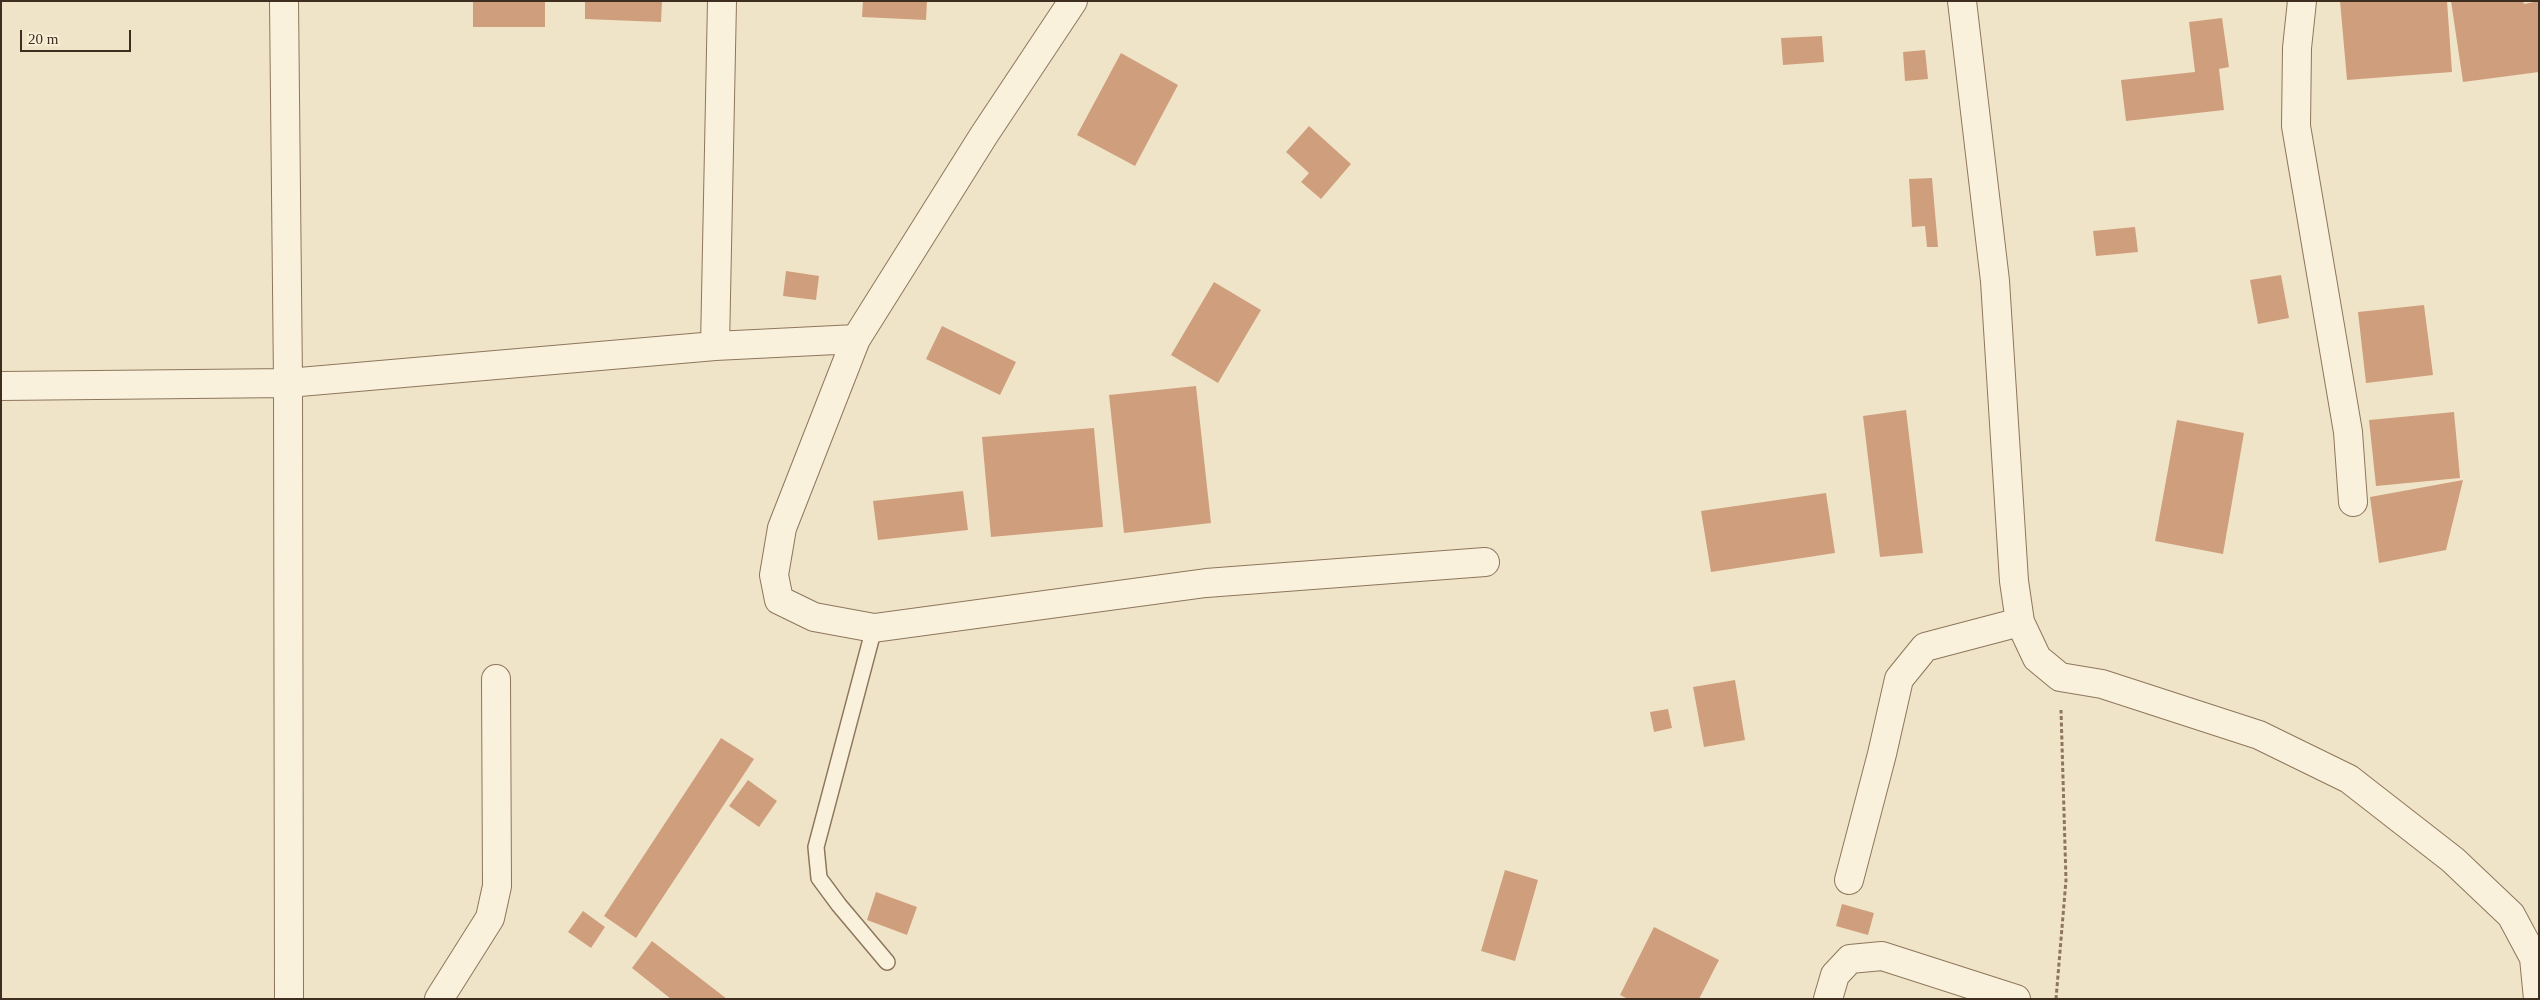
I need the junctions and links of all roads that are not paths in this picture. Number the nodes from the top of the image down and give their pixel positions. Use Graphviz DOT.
graph roads {
  1 [pos="284,1"];
  2 [pos="722,1"];
  3 [pos="1073,1"];
  4 [pos="1962,1"];
  5 [pos="2302,1"];
  6 [pos="856,339"];
  7 [pos="715,346"];
  8 [pos="288,383"];
  9 [pos="1,386"];
  10 [pos="2353,502"];
  11 [pos="1485,562"];
  12 [pos="2020,622"];
  13 [pos="874,628"];
  14 [pos="496,679"];
  15 [pos="1849,880"];
  16 [pos="887,962"];
  17 [pos="289,999"];
  18 [pos="439,999"];
  19 [pos="1828,999"];
  20 [pos="2016,999"];
  21 [pos="2538,999"];
  1 -- 8 [label="street"];
  2 -- 7 [label="street"];
  3 -- 6 [label="street"];
  4 -- 12 [label="street"];
  5 -- 10 [label="street"];
  6 -- 7 [label="street"];
  6 -- 13 [label="street"];
  7 -- 8 [label="street"];
  8 -- 9 [label="street"];
  8 -- 17 [label="street"];
  11 -- 13 [label="street"];
  12 -- 15 [label="street"];
  12 -- 21 [label="street"];
  13 -- 16 [label="lane"];
  14 -- 18 [label="street"];
  19 -- 20 [label="street"];
}
